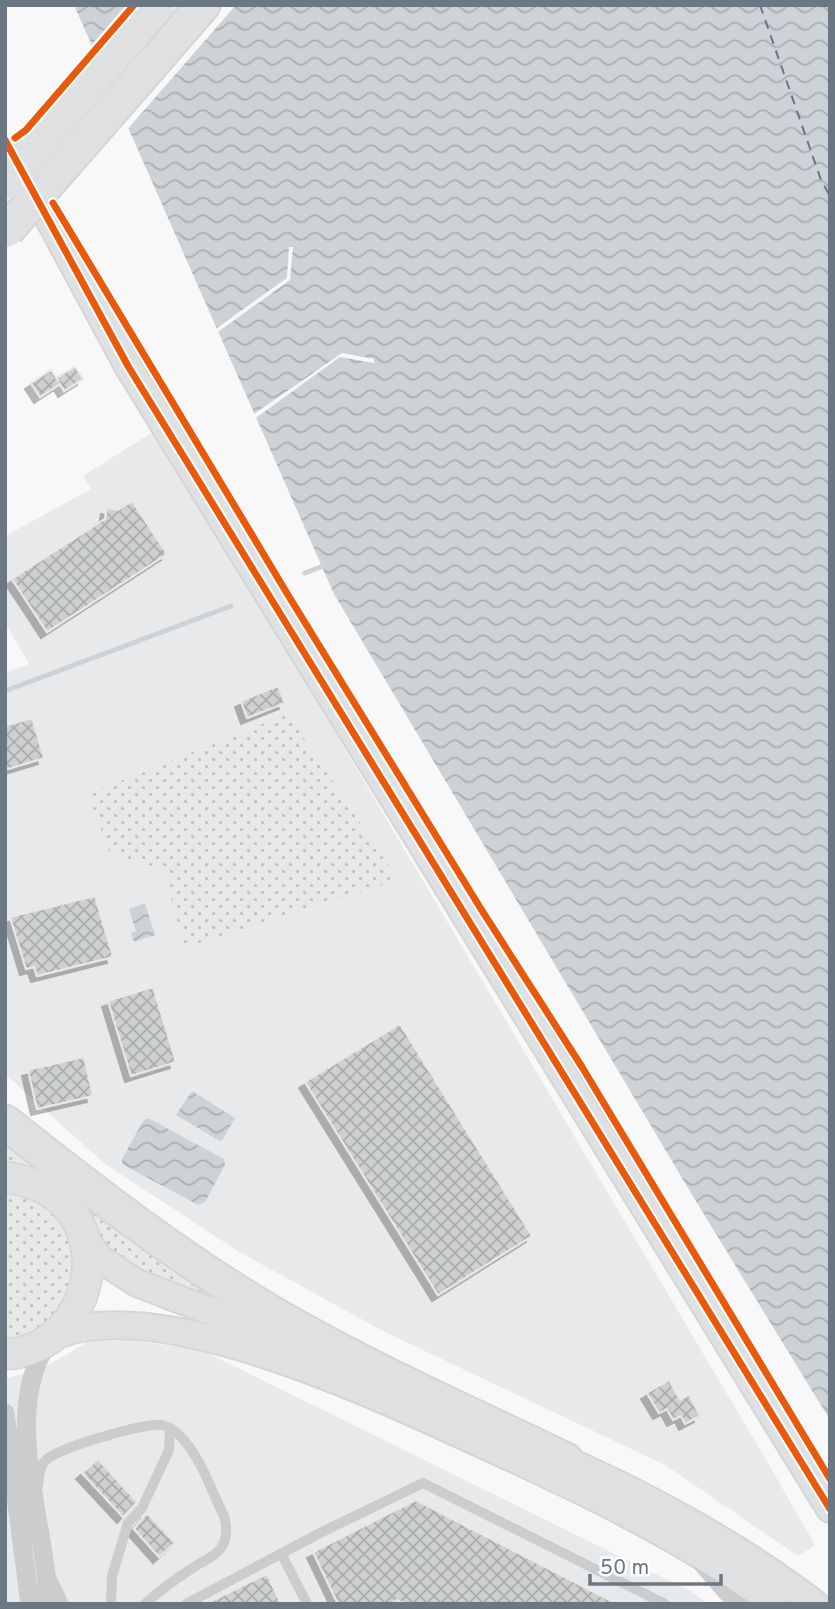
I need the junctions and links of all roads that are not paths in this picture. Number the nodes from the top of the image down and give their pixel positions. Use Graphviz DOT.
graph roads {
  1 [pos="158,5"];
  2 [pos="203,5"];
  3 [pos="5,182"];
  4 [pos="50,221"];
  5 [pos="6,231"];
  6 [pos="5,1122"];
  7 [pos="5,1177"];
  8 [pos="85,1239"];
  9 [pos="52,1338"];
  10 [pos="5,1354"];
  11 [pos="5,1413"];
  12 [pos="170,1428"];
  13 [pos="566,1460"];
  14 [pos="830,1508"];
  15 [pos="39,1540"];
  16 [pos="690,1549"];
  17 [pos="281,1553"];
  18 [pos="48,1603"];
  19 [pos="111,1604"];
  20 [pos="145,1604"];
  21 [pos="186,1604"];
  22 [pos="307,1604"];
  23 [pos="665,1604"];
  24 [pos="741,1604"];
  25 [pos="775,1604"];
  26 [pos="815,1604"];
  1 -- 3 [label="highway, bridge"];
  2 -- 5 [label="highway, bridge"];
  4 -- 14 [label="main road"];
  6 -- 13 [label="highway"];
  7 -- 8 [label="main road"];
  8 -- 9 [label="main road"];
  8 -- 13 [label="main road"];
  9 -- 10 [label="main road"];
  9 -- 15 [label="street"];
  9 -- 16 [label="main road"];
  11 -- 18 [label="street"];
  12 -- 15 [label="lane"];
  12 -- 19 [label="lane"];
  12 -- 20 [label="lane"];
  13 -- 26 [label="main road"];
  15 -- 18 [label="street"];
  16 -- 24 [label="street"];
  16 -- 25 [label="main road"];
  17 -- 21 [label="lane"];
  17 -- 22 [label="lane"];
  17 -- 23 [label="lane"];
}
